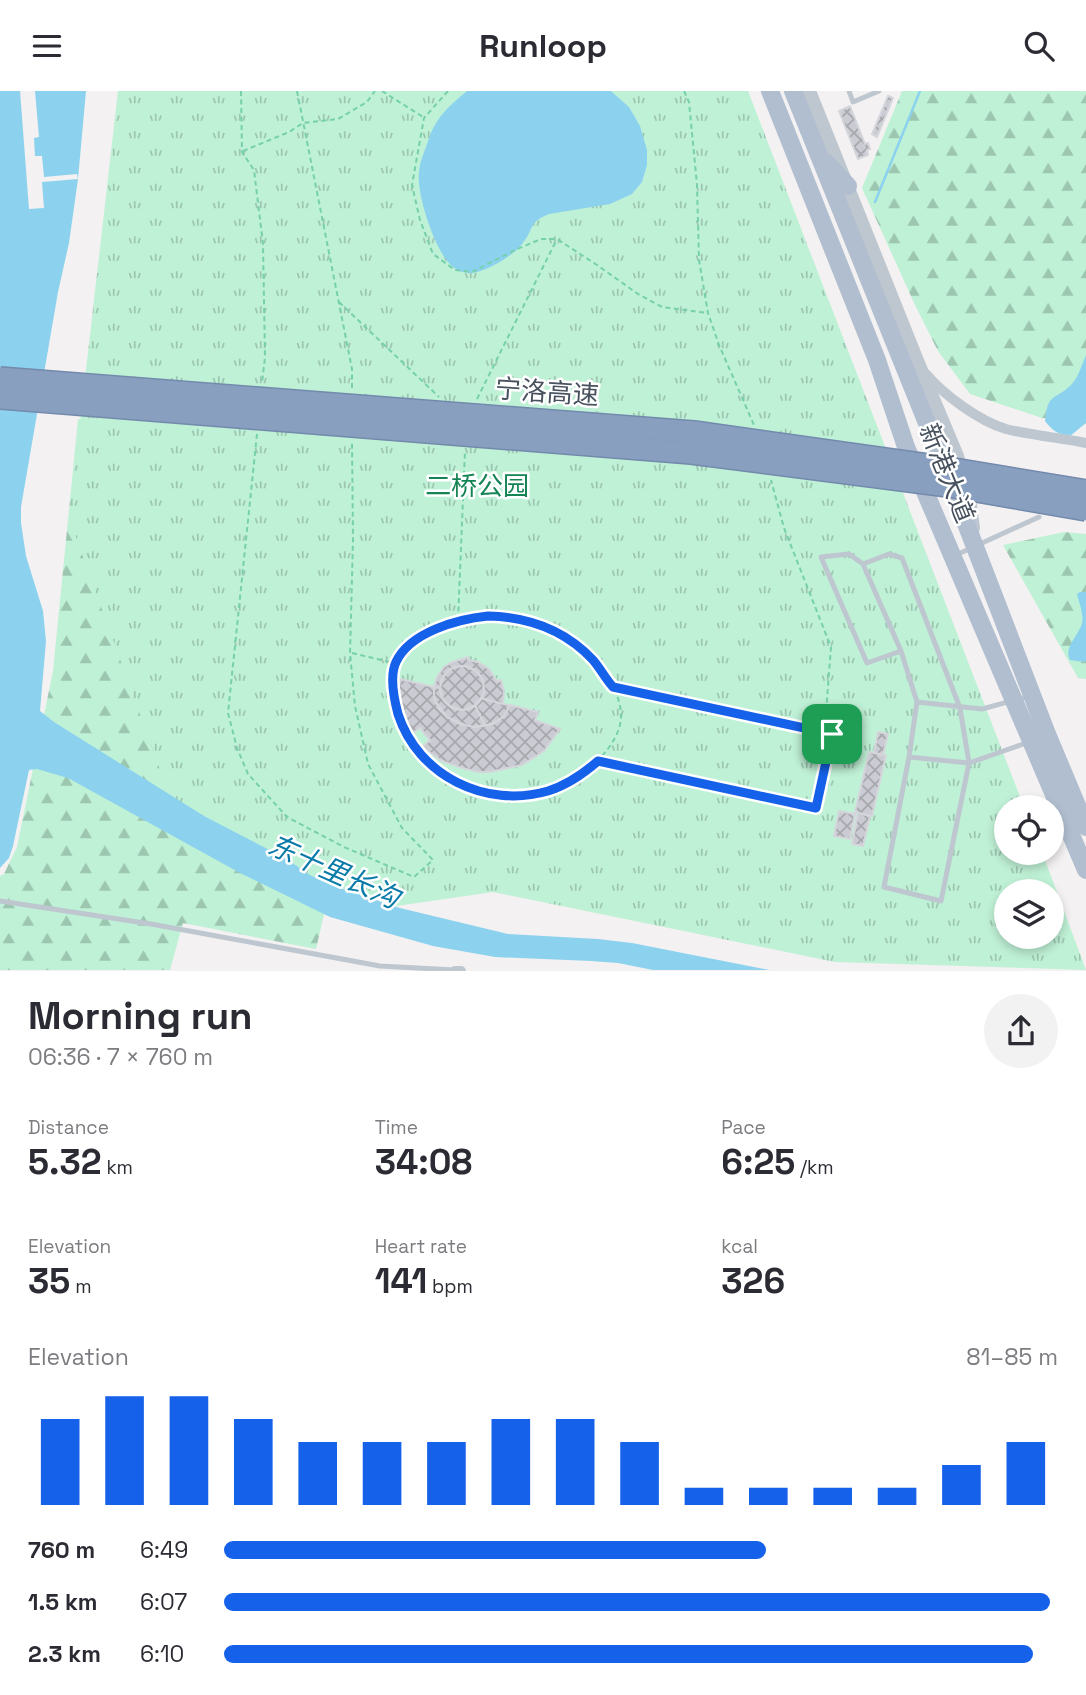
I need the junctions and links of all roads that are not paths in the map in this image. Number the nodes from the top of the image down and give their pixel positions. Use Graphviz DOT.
graph roads {
  1 [pos="770,91"];
  2 [pos="793,91"];
  3 [pos="809,91"];
  4 [pos="849,91"];
  5 [pos="879,91"];
  6 [pos="818,154"];
  7 [pos="848,186"];
  8 [pos="918,363"];
  9 [pos="0,378"];
  10 [pos="0,398"];
  11 [pos="1086,443"];
  12 [pos="1086,491"];
  13 [pos="1086,510"];
  14 [pos="1039,517"];
  15 [pos="975,547"];
  16 [pos="953,556"];
  17 [pos="863,564"];
  18 [pos="901,651"];
  19 [pos="1032,695"];
  20 [pos="916,702"];
  21 [pos="1013,702"];
  22 [pos="960,708"];
  23 [pos="1047,733"];
  24 [pos="1030,742"];
  25 [pos="909,757"];
  26 [pos="969,763"];
  27 [pos="1086,827"];
  28 [pos="1086,870"];
  29 [pos="0,901"];
  30 [pos="455,970"];
  31 [pos="461,971"];
  1 -- 16 [label="main road, 新港大道"];
  2 -- 6 [label="main road, 新港大道"];
  3 -- 7 [label="street"];
  4 -- 5 [label="lane"];
  6 -- 7 [label="main road"];
  6 -- 15 [label="main road, 新港大道"];
  7 -- 8 [label="street"];
  8 -- 11 [label="street"];
  8 -- 15 [label="street"];
  9 -- 12 [label="highway, 宁洛高速, bridge"];
  10 -- 13 [label="highway, 宁洛高速, bridge"];
  14 -- 15 [label="lane"];
  15 -- 16 [label="lane"];
  15 -- 19 [label="main road, 新港大道"];
  16 -- 21 [label="main road, 新港大道"];
  17 -- 18 [label="lane"];
  17 -- 18 [label="lane"];
  17 -- 22 [label="lane"];
  18 -- 20 [label="lane"];
  19 -- 21 [label="lane"];
  19 -- 23 [label="main road, 新港大道"];
  20 -- 22 [label="lane"];
  20 -- 25 [label="lane"];
  21 -- 22 [label="lane"];
  21 -- 24 [label="main road, 新港大道"];
  22 -- 26 [label="lane"];
  23 -- 24 [label="lane"];
  23 -- 27 [label="main road, 新港大道"];
  24 -- 26 [label="lane"];
  24 -- 28 [label="main road, 新港大道"];
  25 -- 26 [label="lane"];
  25 -- 26 [label="lane"];
  29 -- 30 [label="lane"];
  30 -- 31 [label="street"];
}
